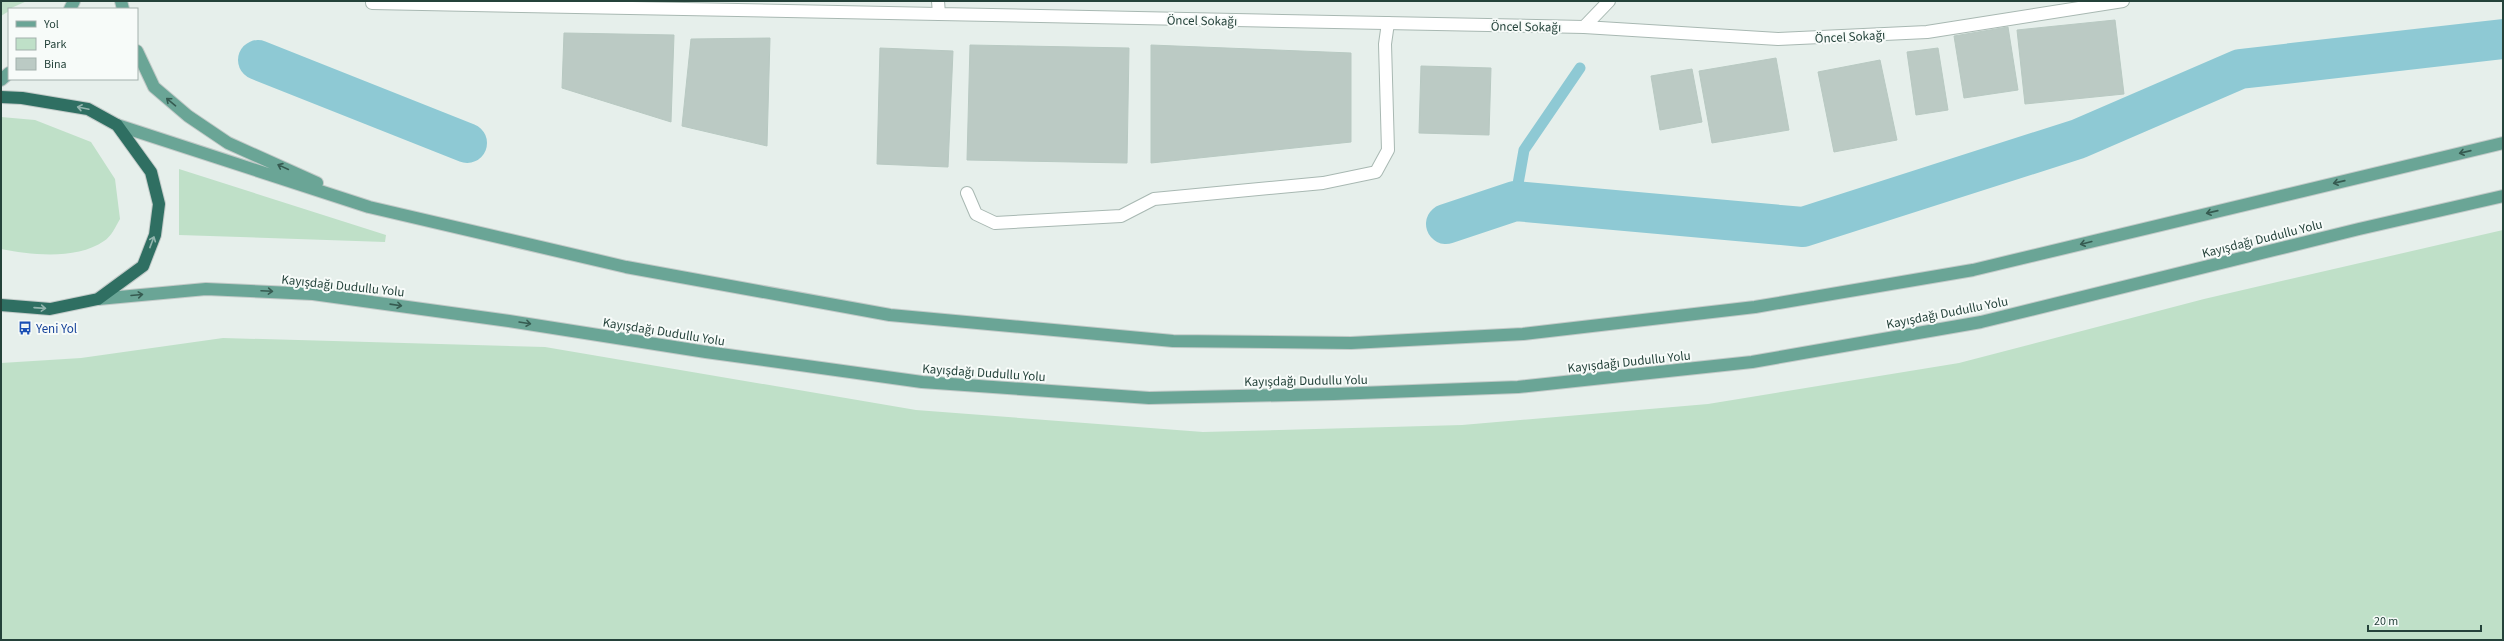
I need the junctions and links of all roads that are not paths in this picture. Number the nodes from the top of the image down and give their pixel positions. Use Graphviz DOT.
graph roads {
  1 [pos="938,1"];
  2 [pos="1609,1"];
  3 [pos="2123,1"];
  4 [pos="372,3"];
  5 [pos="940,14"];
  6 [pos="1388,23"];
  7 [pos="1584,27"];
  8 [pos="138,53"];
  9 [pos="1,97"];
  10 [pos="117,125"];
  11 [pos="2503,142"];
  12 [pos="967,193"];
  13 [pos="2503,196"];
  14 [pos="369,207"];
  15 [pos="98,299"];
  16 [pos="1,306"];
  1 -- 5 [label="street"];
  2 -- 7 [label="street"];
  3 -- 7 [label="street, Öncel Sokağı"];
  4 -- 5 [label="street, Öncel Sokağı"];
  5 -- 6 [label="street, Öncel Sokağı"];
  6 -- 7 [label="street, Öncel Sokağı"];
  6 -- 12 [label="street"];
  14 -- 8 [label="main road, one-way"];
  10 -- 9 [label="highway, one-way"];
  10 -- 14 [label="main road"];
  15 -- 10 [label="highway, one-way"];
  11 -- 14 [label="main road, one-way"];
  15 -- 13 [label="main road, Kayışdağı Dudullu Yolu, one-way"];
  16 -- 15 [label="highway, one-way"];
}
